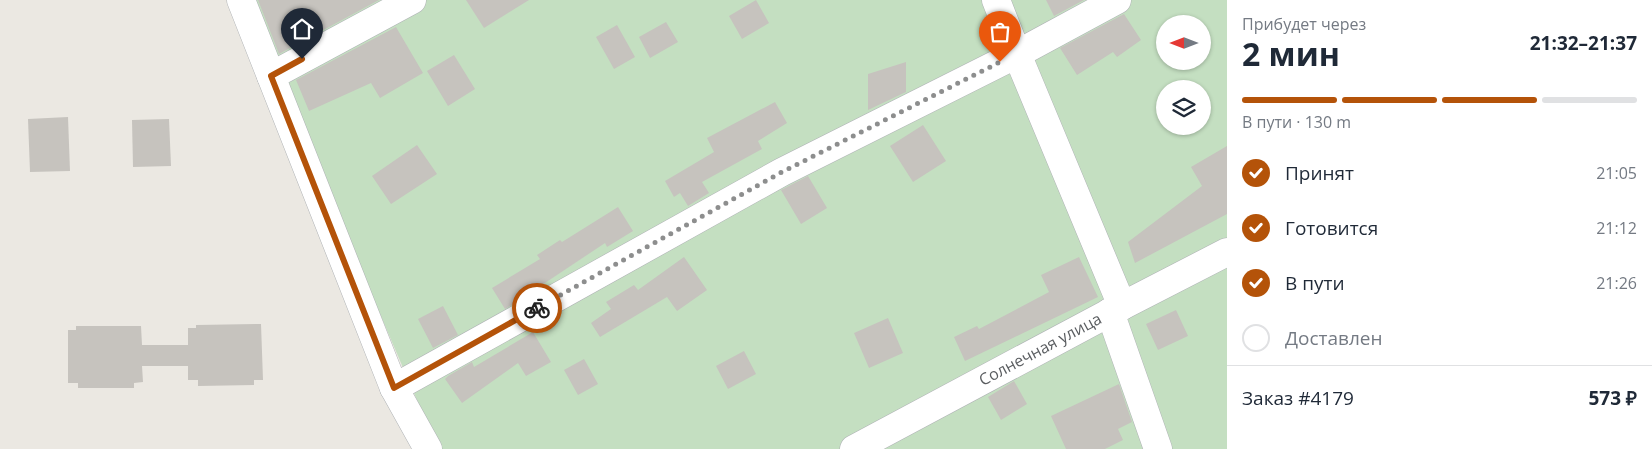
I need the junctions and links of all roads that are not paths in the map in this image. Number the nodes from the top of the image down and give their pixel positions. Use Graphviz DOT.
graph roads {
  1 [pos="242,0"];
  2 [pos="412,0"];
  3 [pos="996,0"];
  4 [pos="1117,0"];
  5 [pos="1017,54"];
  6 [pos="271,76"];
  7 [pos="1227,252"];
  8 [pos="1116,309"];
  9 [pos="394,388"];
  10 [pos="428,449"];
  11 [pos="854,449"];
  12 [pos="1158,449"];
  1 -- 6 [label="lane"];
  2 -- 6 [label="lane"];
  3 -- 5 [label="lane"];
  4 -- 5 [label="lane"];
  5 -- 8 [label="lane"];
  5 -- 9 [label="lane"];
  6 -- 9 [label="lane"];
  7 -- 8 [label="lane, Солнечная улица"];
  8 -- 11 [label="lane, Солнечная улица"];
  8 -- 12 [label="lane"];
  9 -- 10 [label="lane"];
}
